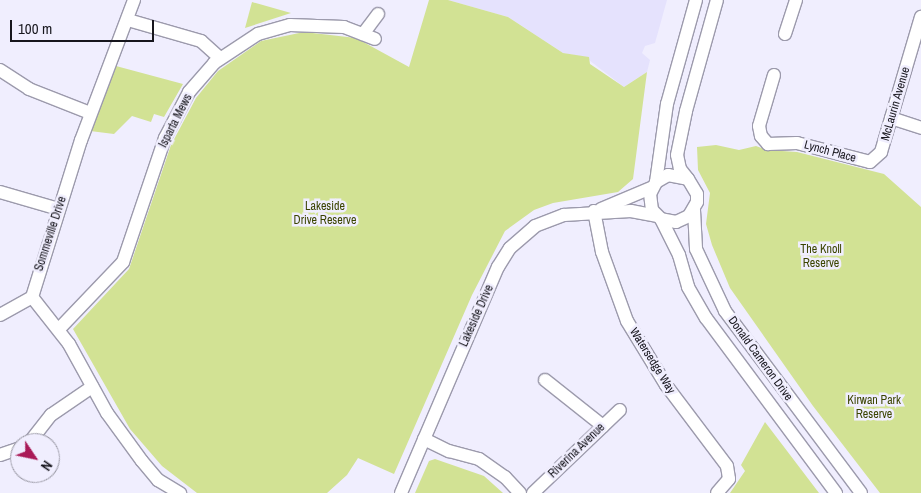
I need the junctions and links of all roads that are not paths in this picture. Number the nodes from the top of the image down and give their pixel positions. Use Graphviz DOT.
graph roads {
  1 [pos="134,0"];
  2 [pos="696,0"];
  3 [pos="717,0"];
  4 [pos="796,0"];
  5 [pos="378,14"];
  6 [pos="921,18"];
  7 [pos="128,20"];
  8 [pos="363,34"];
  9 [pos="785,34"];
  10 [pos="375,39"];
  11 [pos="220,58"];
  12 [pos="0,70"];
  13 [pos="774,75"];
  14 [pos="90,113"];
  15 [pos="891,118"];
  16 [pos="921,128"];
  17 [pos="876,160"];
  18 [pos="688,179"];
  19 [pos="654,185"];
  20 [pos="0,192"];
  21 [pos="60,208"];
  22 [pos="694,210"];
  23 [pos="594,212"];
  24 [pos="659,217"];
  25 [pos="32,296"];
  26 [pos="0,315"];
  27 [pos="59,329"];
  28 [pos="545,380"];
  29 [pos="92,387"];
  30 [pos="620,410"];
  31 [pos="604,426"];
  32 [pos="36,433"];
  33 [pos="424,439"];
  34 [pos="178,491"];
  35 [pos="400,493"];
  36 [pos="520,493"];
  37 [pos="533,493"];
  38 [pos="717,493"];
  39 [pos="836,493"];
  40 [pos="861,493"];
  1 -- 7 [label="street, Sommeville Drive"];
  2 -- 19 [label="street"];
  3 -- 18 [label="street"];
  4 -- 9 [label="street"];
  5 -- 8 [label="street"];
  6 -- 15 [label="street, McLaurin Avenue"];
  7 -- 11 [label="street"];
  7 -- 14 [label="street, Sommeville Drive"];
  8 -- 10 [label="street, Isparta Mews"];
  8 -- 11 [label="street, Isparta Mews"];
  11 -- 27 [label="street, Isparta Mews"];
  12 -- 14 [label="street"];
  13 -- 17 [label="street, Lynch Place"];
  14 -- 21 [label="street, Sommeville Drive"];
  15 -- 16 [label="street"];
  15 -- 17 [label="street, McLaurin Avenue"];
  18 -- 19 [label="street"];
  18 -- 22 [label="street"];
  19 -- 23 [label="street, Lakeside Drive"];
  19 -- 24 [label="street"];
  20 -- 21 [label="street"];
  21 -- 25 [label="street, Sommeville Drive"];
  22 -- 24 [label="street"];
  22 -- 40 [label="street, Donald Cameron Drive"];
  23 -- 24 [label="street, Lakeside Drive"];
  23 -- 33 [label="street, Lakeside Drive"];
  23 -- 38 [label="street, Watersedge Way"];
  24 -- 39 [label="street, Donald Cameron Drive"];
  25 -- 26 [label="street"];
  25 -- 27 [label="street"];
  27 -- 29 [label="street"];
  28 -- 31 [label="street"];
  29 -- 32 [label="street"];
  29 -- 34 [label="street"];
  30 -- 31 [label="street, Riverina Avenue"];
  31 -- 37 [label="street, Riverina Avenue"];
  33 -- 35 [label="street, Lakeside Drive"];
  33 -- 36 [label="street"];
}
